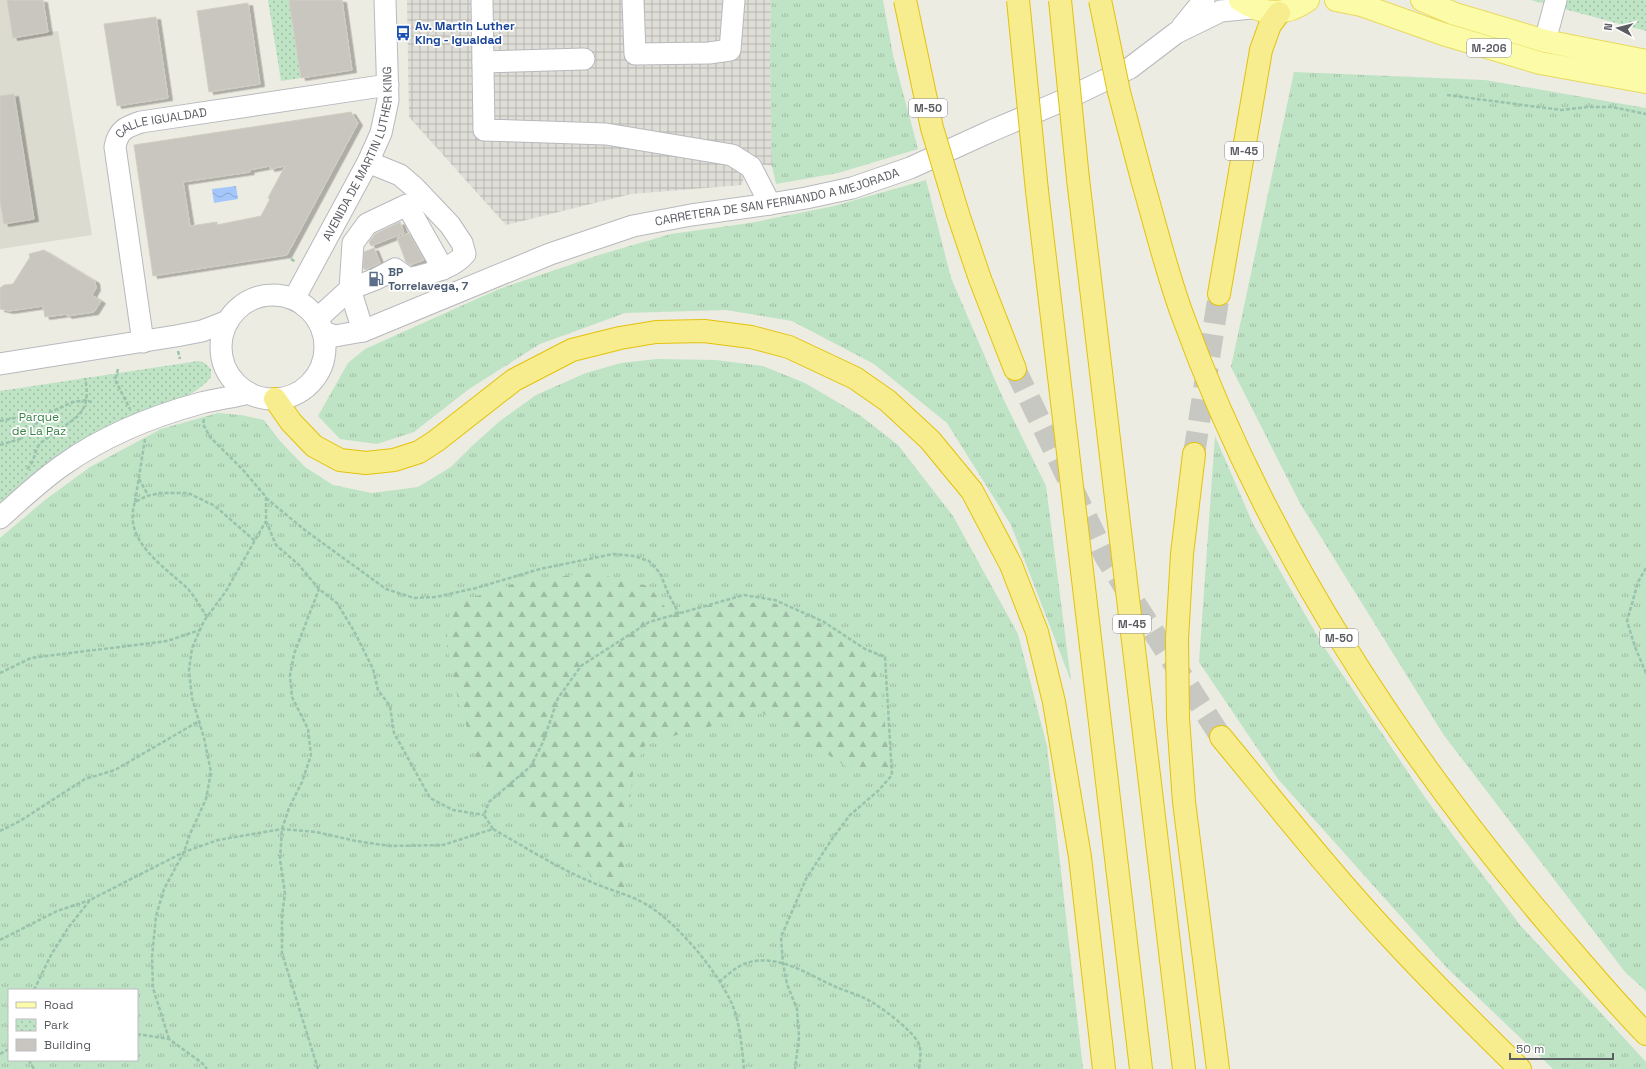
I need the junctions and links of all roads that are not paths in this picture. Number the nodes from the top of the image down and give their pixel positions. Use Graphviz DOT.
graph roads {
  1 [pos="385,0"];
  2 [pos="482,0"];
  3 [pos="633,0"];
  4 [pos="734,0"];
  5 [pos="905,0"];
  6 [pos="1018,0"];
  7 [pos="1060,0"];
  8 [pos="1100,0"];
  9 [pos="1204,0"];
  10 [pos="1308,0"];
  11 [pos="1336,0"];
  12 [pos="1422,0"];
  13 [pos="1556,0"];
  14 [pos="1246,4"];
  15 [pos="1279,13"];
  16 [pos="1176,33"];
  17 [pos="1545,41"];
  18 [pos="584,59"];
  19 [pos="1646,61"];
  20 [pos="483,62"];
  21 [pos="1646,82"];
  22 [pos="388,85"];
  23 [pos="368,162"];
  24 [pos="770,204"];
  25 [pos="443,269"];
  26 [pos="409,279"];
  27 [pos="350,289"];
  28 [pos="1219,294"];
  29 [pos="294,299"];
  30 [pos="419,308"];
  31 [pos="228,321"];
  32 [pos="320,325"];
  33 [pos="363,331"];
  34 [pos="176,336"];
  35 [pos="143,342"];
  36 [pos="324,360"];
  37 [pos="224,363"];
  38 [pos="0,364"];
  39 [pos="1015,369"];
  40 [pos="249,393"];
  41 [pos="275,399"];
  42 [pos="162,415"];
  43 [pos="1194,454"];
  44 [pos="0,518"];
  45 [pos="1221,737"];
  46 [pos="1646,1034"];
  47 [pos="1104,1069"];
  48 [pos="1140,1069"];
  49 [pos="1184,1069"];
  50 [pos="1218,1069"];
  51 [pos="1520,1069"];
  1 -- 22 [label="street, AVENIDA DE MARTIN LUTHER KING"];
  2 -- 20 [label="street"];
  3 -- 4 [label="street"];
  5 -- 39 [label="highway, M-50, bridge"];
  6 -- 48 [label="highway, bridge"];
  7 -- 49 [label="highway, M-45, bridge"];
  8 -- 46 [label="highway, M-50, bridge"];
  9 -- 16 [label="street"];
  10 -- 15 [label="main road"];
  11 -- 21 [label="main road, M-206"];
  12 -- 17 [label="main road, M-206"];
  13 -- 17 [label="street"];
  14 -- 15 [label="main road"];
  14 -- 16 [label="street"];
  15 -- 28 [label="highway, M-45"];
  16 -- 24 [label="street, CARRETERA DE SAN FERNANDO A MEJORADA"];
  17 -- 19 [label="main road, M-206"];
  18 -- 20 [label="street"];
  20 -- 24 [label="street"];
  22 -- 23 [label="street, AVENIDA DE MARTIN LUTHER KING"];
  22 -- 35 [label="street, CALLE IGUALDAD"];
  23 -- 25 [label="street"];
  23 -- 29 [label="street, AVENIDA DE MARTIN LUTHER KING"];
  24 -- 30 [label="street, CARRETERA DE SAN FERNANDO A MEJORADA"];
  25 -- 26 [label="street"];
  25 -- 27 [label="street"];
  26 -- 27 [label="street"];
  26 -- 30 [label="street"];
  27 -- 32 [label="street"];
  27 -- 33 [label="street"];
  29 -- 31 [label="street"];
  29 -- 32 [label="street"];
  30 -- 33 [label="street, CARRETERA DE SAN FERNANDO A MEJORADA"];
  31 -- 34 [label="street"];
  31 -- 37 [label="street"];
  32 -- 33 [label="street"];
  32 -- 36 [label="street"];
  33 -- 36 [label="street"];
  34 -- 35 [label="street"];
  34 -- 37 [label="street"];
  35 -- 38 [label="street"];
  36 -- 41 [label="street"];
  37 -- 40 [label="street"];
  37 -- 42 [label="street"];
  40 -- 41 [label="street"];
  40 -- 42 [label="street"];
  41 -- 47 [label="highway"];
  42 -- 44 [label="street"];
  43 -- 50 [label="highway"];
  45 -- 51 [label="highway"];
}
